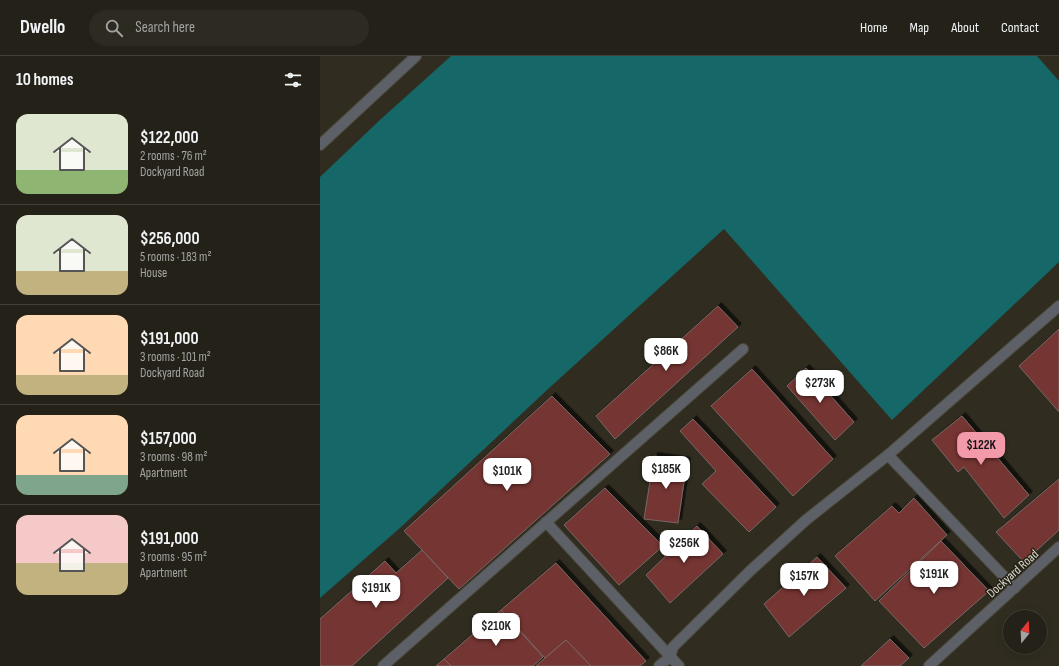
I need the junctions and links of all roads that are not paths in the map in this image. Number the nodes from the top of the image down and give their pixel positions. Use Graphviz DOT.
graph roads {
  1 [pos="416,56"];
  2 [pos="320,145"];
  3 [pos="1059,306"];
  4 [pos="743,349"];
  5 [pos="888,455"];
  6 [pos="546,522"];
  7 [pos="1059,547"];
  8 [pos="1015,588"];
  9 [pos="670,657"];
  10 [pos="383,666"];
  11 [pos="659,666"];
  12 [pos="679,666"];
  13 [pos="928,666"];
  1 -- 2 [label="street"];
  3 -- 5 [label="street"];
  4 -- 6 [label="street"];
  5 -- 8 [label="street"];
  5 -- 9 [label="street"];
  6 -- 9 [label="street"];
  6 -- 10 [label="street"];
  7 -- 8 [label="street, Dockyard Road"];
  8 -- 13 [label="street, Dockyard Road"];
  9 -- 11 [label="street"];
  9 -- 12 [label="street"];
}
